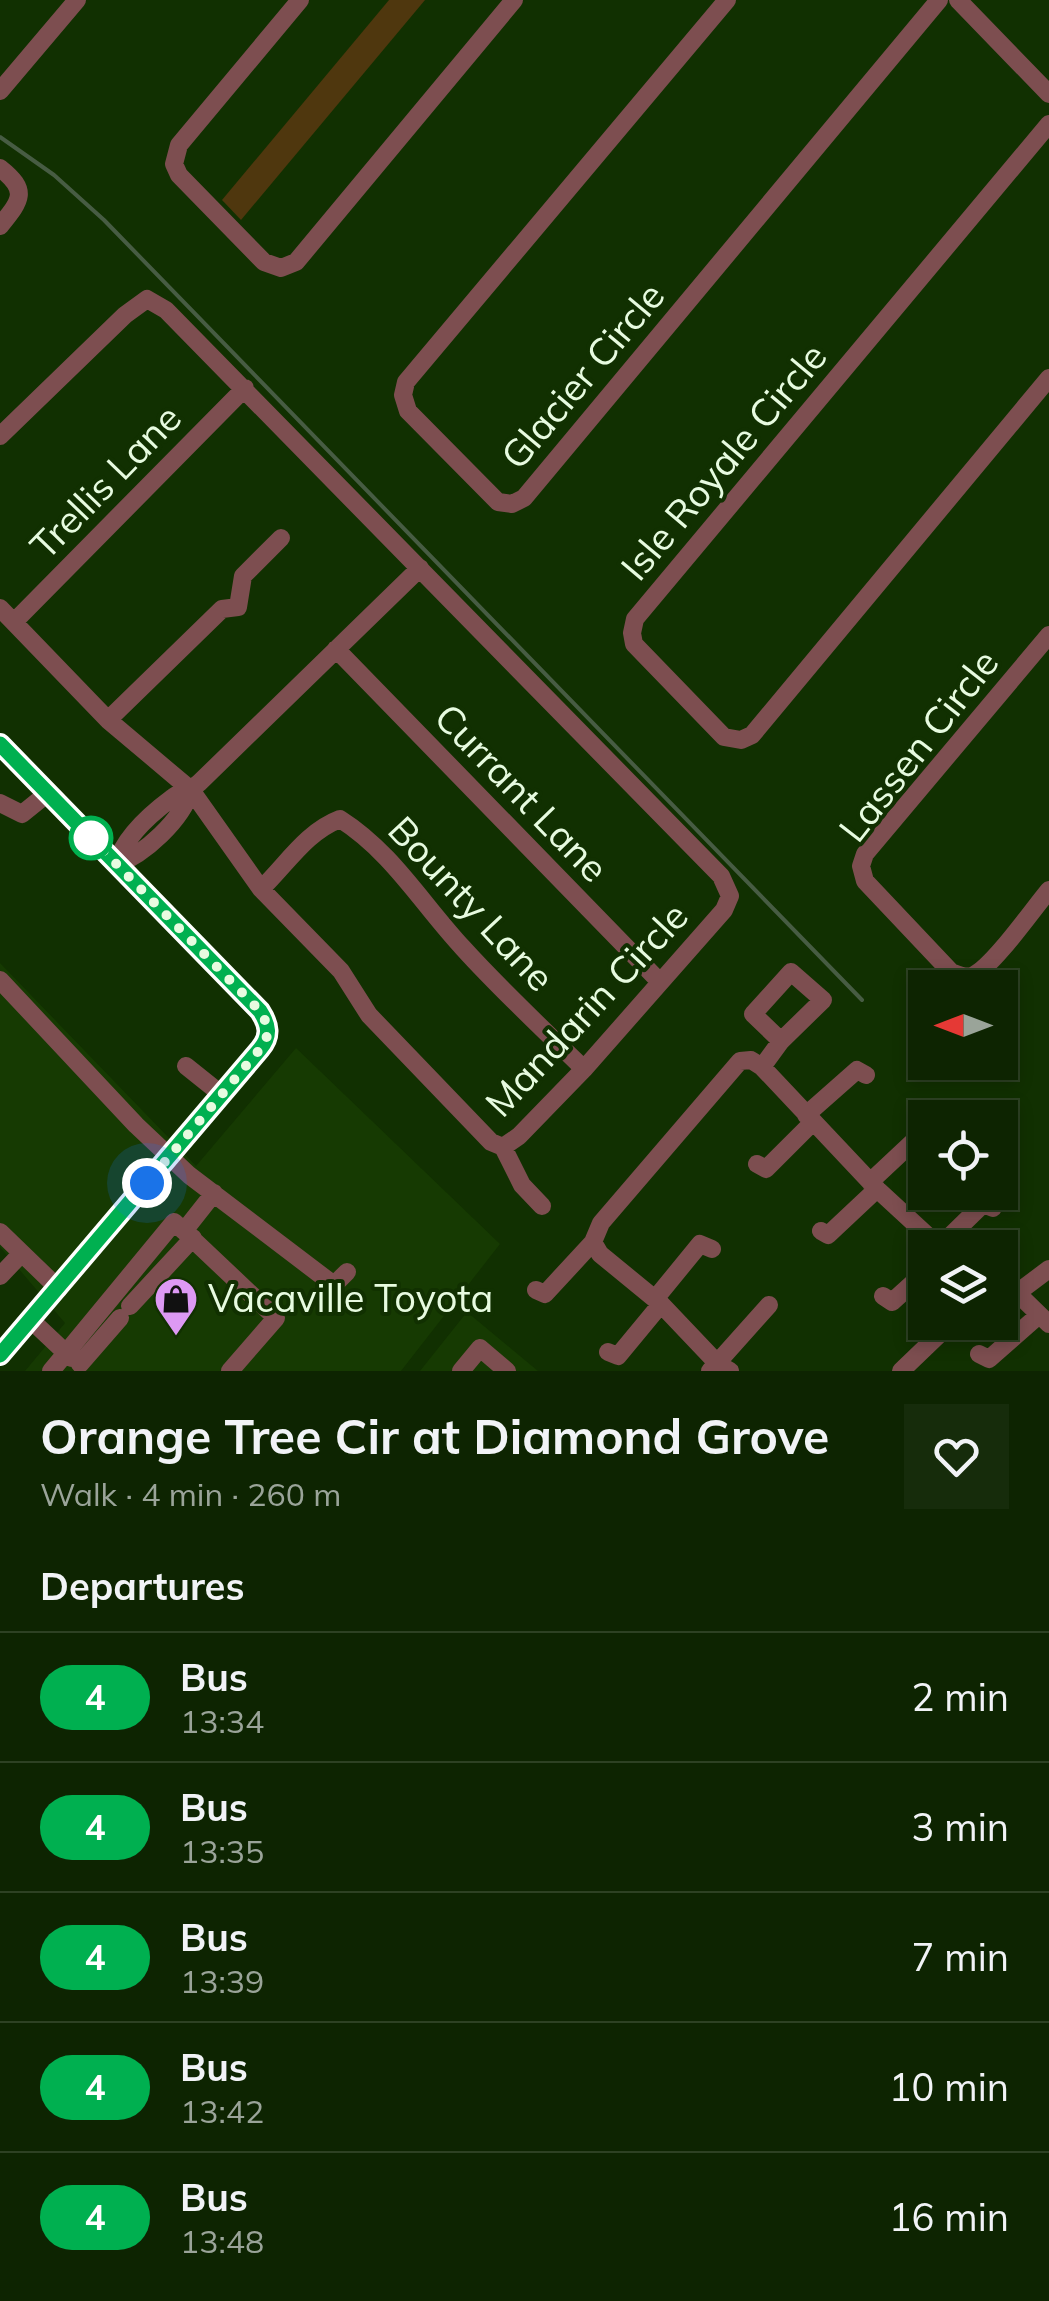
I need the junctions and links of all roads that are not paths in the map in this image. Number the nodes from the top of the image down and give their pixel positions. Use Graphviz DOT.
graph roads {
  1 [pos="77,0"];
  2 [pos="300,0"];
  3 [pos="514,0"];
  4 [pos="726,0"];
  5 [pos="939,0"];
  6 [pos="958,0"];
  7 [pos="0,91"];
  8 [pos="1049,94"];
  9 [pos="1049,124"];
  10 [pos="0,168"];
  11 [pos="0,226"];
  12 [pos="1049,378"];
  13 [pos="245,388"];
  14 [pos="0,436"];
  15 [pos="281,538"];
  16 [pos="420,568"];
  17 [pos="0,608"];
  18 [pos="14,622"];
  19 [pos="1049,635"];
  20 [pos="336,649"];
  21 [pos="108,720"];
  22 [pos="2,752"];
  23 [pos="191,790"];
  24 [pos="48,793"];
  25 [pos="0,803"];
  26 [pos="116,865"];
  27 [pos="262,889"];
  28 [pos="1049,890"];
  29 [pos="949,970"];
  30 [pos="980,970"];
  31 [pos="0,980"];
  32 [pos="660,982"];
  33 [pos="782,1041"];
  34 [pos="186,1066"];
  35 [pos="762,1067"];
  36 [pos="584,1069"];
  37 [pos="866,1075"];
  38 [pos="220,1094"];
  39 [pos="810,1118"];
  40 [pos="503,1147"];
  41 [pos="908,1148"];
  42 [pos="169,1156"];
  43 [pos="756,1164"];
  44 [pos="873,1186"];
  45 [pos="214,1193"];
  46 [pos="542,1206"];
  47 [pos="977,1210"];
  48 [pos="921,1230"];
  49 [pos="956,1230"];
  50 [pos="0,1232"];
  51 [pos="820,1232"];
  52 [pos="188,1234"];
  53 [pos="593,1242"];
  54 [pos="712,1249"];
  55 [pos="22,1254"];
  56 [pos="1049,1269"];
  57 [pos="346,1272"];
  58 [pos="0,1276"];
  59 [pos="908,1287"];
  60 [pos="59,1289"];
  61 [pos="536,1290"];
  62 [pos="1018,1293"];
  63 [pos="883,1296"];
  64 [pos="658,1301"];
  65 [pos="769,1305"];
  66 [pos="32,1320"];
  67 [pos="1044,1320"];
  68 [pos="933,1340"];
  69 [pos="608,1352"];
  70 [pos="980,1354"];
  71 [pos="0,1355"];
  72 [pos="78,1363"];
  73 [pos="719,1369"];
  74 [pos="51,1371"];
  75 [pos="230,1371"];
  76 [pos="461,1371"];
  77 [pos="508,1371"];
  78 [pos="901,1371"];
  1 -- 7 [label="street"];
  2 -- 3 [label="street"];
  4 -- 5 [label="street, Glacier Circle"];
  6 -- 8 [label="street"];
  9 -- 12 [label="street, Isle Royale Circle"];
  10 -- 11 [label="street"];
  13 -- 14 [label="street, Mandarin Circle"];
  13 -- 16 [label="street, Mandarin Circle"];
  13 -- 18 [label="street, Trellis Lane"];
  15 -- 21 [label="street"];
  16 -- 20 [label="street"];
  16 -- 32 [label="street, Mandarin Circle"];
  17 -- 18 [label="street, Mandarin Circle"];
  18 -- 21 [label="street, Mandarin Circle"];
  19 -- 29 [label="street, Lassen Circle"];
  20 -- 23 [label="street"];
  20 -- 32 [label="street, Currant Lane"];
  21 -- 23 [label="street, Mandarin Circle"];
  22 -- 24 [label="street"];
  23 -- 26 [label="street"];
  23 -- 27 [label="street, Mandarin Circle"];
  24 -- 25 [label="street"];
  24 -- 26 [label="street"];
  26 -- 38 [label="street"];
  27 -- 36 [label="street, Bounty Lane"];
  27 -- 40 [label="street, Mandarin Circle"];
  28 -- 30 [label="street, Lassen Circle"];
  31 -- 42 [label="street"];
  32 -- 36 [label="street, Mandarin Circle"];
  33 -- 35 [label="street"];
  34 -- 38 [label="street"];
  35 -- 39 [label="street"];
  35 -- 53 [label="street"];
  36 -- 40 [label="street, Mandarin Circle"];
  37 -- 39 [label="street"];
  38 -- 42 [label="street"];
  39 -- 43 [label="street"];
  39 -- 44 [label="street"];
  40 -- 46 [label="street"];
  41 -- 44 [label="street"];
  42 -- 45 [label="street"];
  42 -- 60 [label="street"];
  44 -- 48 [label="street"];
  44 -- 51 [label="street"];
  45 -- 52 [label="street"];
  45 -- 57 [label="street"];
  47 -- 49 [label="street"];
  50 -- 55 [label="street"];
  52 -- 72 [label="street"];
  52 -- 72 [label="street"];
  52 -- 75 [label="street"];
  53 -- 61 [label="street"];
  53 -- 64 [label="street"];
  54 -- 64 [label="street"];
  55 -- 58 [label="street"];
  55 -- 60 [label="street"];
  56 -- 62 [label="street"];
  59 -- 63 [label="street"];
  60 -- 66 [label="street"];
  62 -- 67 [label="street"];
  64 -- 69 [label="street"];
  64 -- 73 [label="street"];
  65 -- 73 [label="street"];
  66 -- 71 [label="street"];
  66 -- 72 [label="street"];
  67 -- 70 [label="street"];
  68 -- 78 [label="street"];
  72 -- 74 [label="street"];
  76 -- 77 [label="street"];
}
